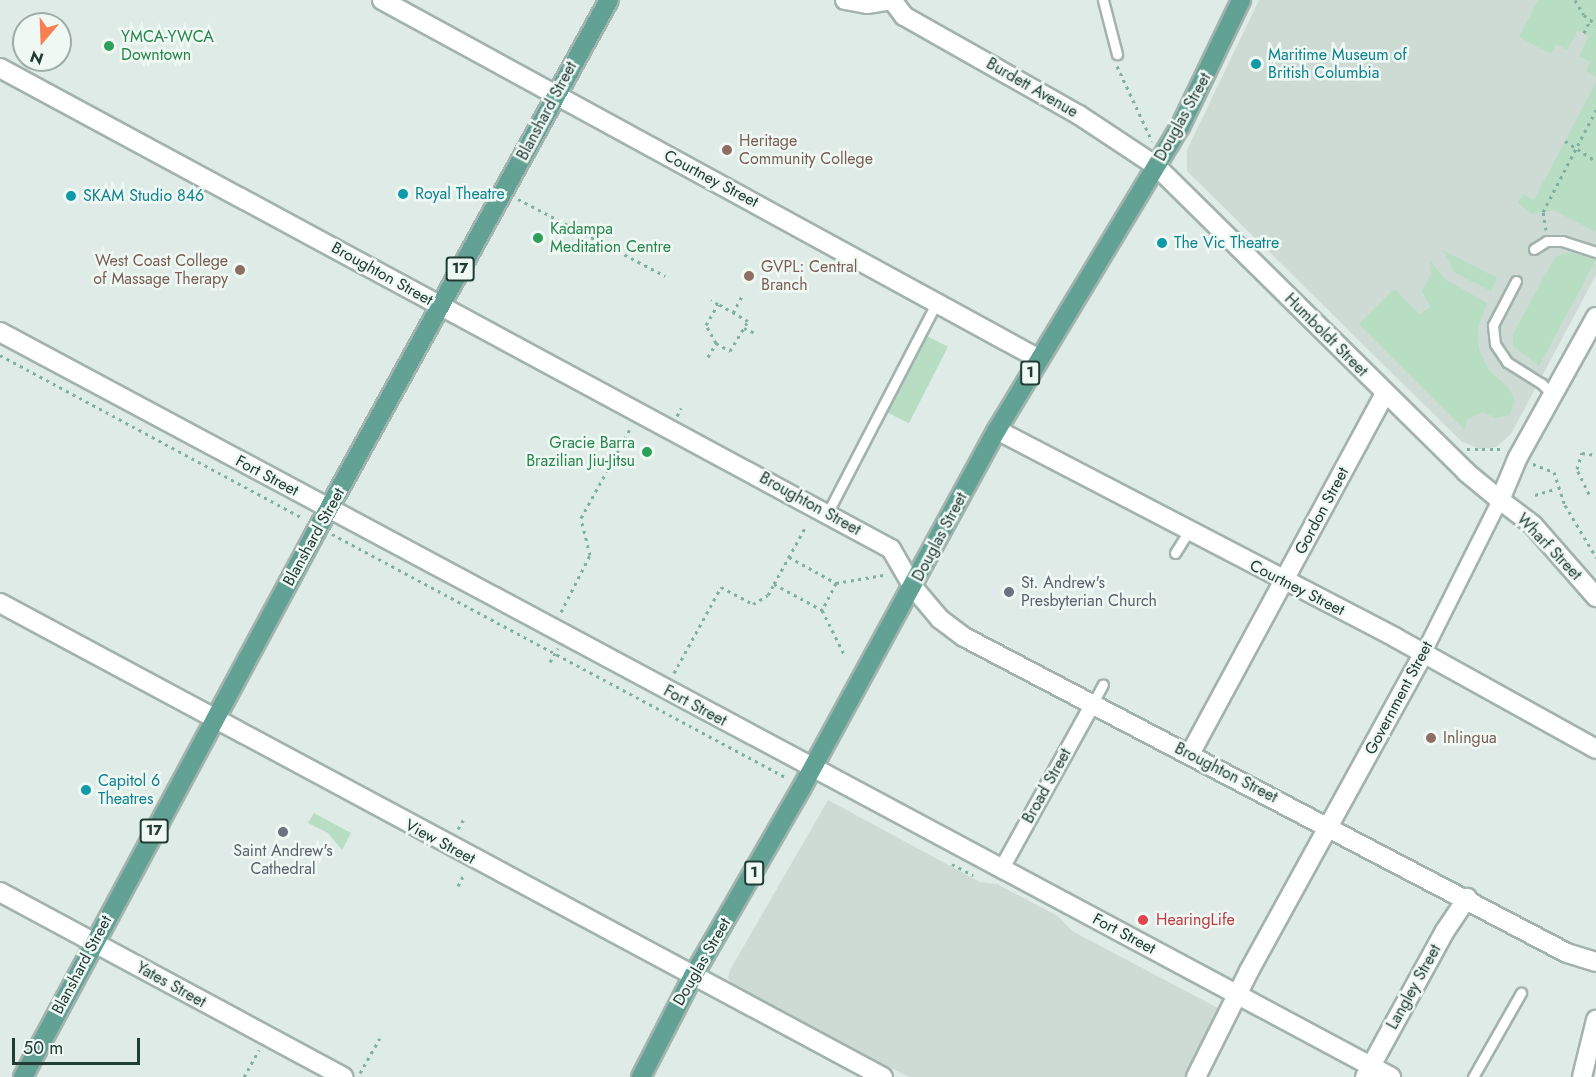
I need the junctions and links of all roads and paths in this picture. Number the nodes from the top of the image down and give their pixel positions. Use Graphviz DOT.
graph roads {
  1 [pos="382,0"];
  2 [pos="609,0"];
  3 [pos="845,0"];
  4 [pos="892,0"];
  5 [pos="1103,0"];
  6 [pos="1241,0"];
  7 [pos="1575,0"];
  8 [pos="1590,20"];
  9 [pos="1596,24"];
  10 [pos="1584,33"];
  11 [pos="1117,54"];
  12 [pos="0,68"];
  13 [pos="555,95"];
  14 [pos="1596,110"];
  15 [pos="1145,131"];
  16 [pos="1565,141"];
  17 [pos="1574,150"];
  18 [pos="1596,161"];
  19 [pos="1156,166"];
  20 [pos="504,191"];
  21 [pos="1547,241"];
  22 [pos="1534,249"];
  23 [pos="1596,252"];
  24 [pos="665,276"];
  25 [pos="1516,282"];
  26 [pos="743,294"];
  27 [pos="711,300"];
  28 [pos="937,302"];
  29 [pos="718,304"];
  30 [pos="440,306"];
  31 [pos="733,312"];
  32 [pos="1596,317"];
  33 [pos="744,328"];
  34 [pos="0,332"];
  35 [pos="755,333"];
  36 [pos="716,343"];
  37 [pos="0,355"];
  38 [pos="708,357"];
  39 [pos="1039,359"];
  40 [pos="1385,393"];
  41 [pos="1553,395"];
  42 [pos="640,411"];
  43 [pos="997,430"];
  44 [pos="1596,455"];
  45 [pos="1518,457"];
  46 [pos="1555,489"];
  47 [pos="1588,494"];
  48 [pos="1536,495"];
  49 [pos="1500,500"];
  50 [pos="328,510"];
  51 [pos="828,512"];
  52 [pos="293,513"];
  53 [pos="806,526"];
  54 [pos="1188,532"];
  55 [pos="352,545"];
  56 [pos="1175,553"];
  57 [pos="789,557"];
  58 [pos="1596,557"];
  59 [pos="883,575"];
  60 [pos="1284,581"];
  61 [pos="836,583"];
  62 [pos="774,584"];
  63 [pos="914,587"];
  64 [pos="1596,597"];
  65 [pos="0,603"];
  66 [pos="822,610"];
  67 [pos="561,612"];
  68 [pos="844,654"];
  69 [pos="1423,654"];
  70 [pos="674,673"];
  71 [pos="1103,684"];
  72 [pos="1093,703"];
  73 [pos="214,720"];
  74 [pos="1596,748"];
  75 [pos="1190,754"];
  76 [pos="765,767"];
  77 [pos="812,769"];
  78 [pos="465,817"];
  79 [pos="1329,826"];
  80 [pos="457,830"];
  81 [pos="1001,870"];
  82 [pos="463,876"];
  83 [pos="458,886"];
  84 [pos="0,892"];
  85 [pos="1467,898"];
  86 [pos="94,943"];
  87 [pos="1596,962"];
  88 [pos="693,976"];
  89 [pos="1521,993"];
  90 [pos="1238,995"];
  91 [pos="1596,1020"];
  92 [pos="266,1037"];
  93 [pos="380,1038"];
  94 [pos="1368,1072"];
  95 [pos="23,1077"];
  96 [pos="244,1077"];
  97 [pos="342,1077"];
  98 [pos="358,1077"];
  99 [pos="641,1077"];
  100 [pos="883,1077"];
  101 [pos="1196,1077"];
  102 [pos="1391,1077"];
  103 [pos="1473,1077"];
  104 [pos="1582,1077"];
  1 -- 13 [label="street, Courtney Street"];
  2 -- 13 [label="main road, Blanshard Street / 17"];
  3 -- 4 [label="street"];
  4 -- 19 [label="street, Burdett Avenue"];
  5 -- 11 [label="lane"];
  6 -- 19 [label="main road, Douglas Street / 1"];
  7 -- 8 [label="path"];
  8 -- 9 [label="path"];
  8 -- 10 [label="path"];
  11 -- 15 [label="path"];
  12 -- 30 [label="street, Broughton Street"];
  13 -- 20 [label="main road, Blanshard Street / 17"];
  13 -- 28 [label="street, Courtney Street"];
  14 -- 17 [label="path"];
  16 -- 17 [label="path"];
  17 -- 18 [label="path"];
  17 -- 21 [label="path"];
  19 -- 39 [label="main road, Douglas Street / 1"];
  19 -- 40 [label="street, Humboldt Street"];
  20 -- 24 [label="path"];
  20 -- 30 [label="main road, Blanshard Street / 17"];
  21 -- 22 [label="lane"];
  21 -- 23 [label="lane"];
  25 -- 41 [label="lane"];
  26 -- 31 [label="path"];
  27 -- 29 [label="path"];
  28 -- 39 [label="street, Courtney Street"];
  28 -- 51 [label="lane"];
  29 -- 31 [label="path"];
  29 -- 36 [label="path"];
  30 -- 42 [label="street, Broughton Street"];
  30 -- 50 [label="main road, Blanshard Street / 17"];
  31 -- 33 [label="path"];
  32 -- 41 [label="street, Government Street"];
  33 -- 35 [label="path"];
  33 -- 36 [label="path"];
  34 -- 50 [label="street, Fort Street"];
  36 -- 38 [label="path"];
  37 -- 52 [label="path"];
  39 -- 43 [label="main road, Douglas Street / 1"];
  40 -- 49 [label="street, Humboldt Street"];
  40 -- 60 [label="street, Gordon Street"];
  41 -- 45 [label="street, Government Street"];
  42 -- 51 [label="street, Broughton Street"];
  42 -- 67 [label="path"];
  43 -- 54 [label="street, Courtney Street"];
  43 -- 63 [label="main road, Douglas Street / 1"];
  44 -- 47 [label="path"];
  45 -- 49 [label="street, Government Street"];
  45 -- 58 [label="path"];
  46 -- 48 [label="path"];
  49 -- 64 [label="street, Wharf Street"];
  49 -- 69 [label="street, Government Street"];
  50 -- 73 [label="main road, Blanshard Street / 17"];
  50 -- 77 [label="street, Fort Street"];
  51 -- 63 [label="street, Broughton Street"];
  53 -- 57 [label="path"];
  54 -- 56 [label="lane"];
  54 -- 60 [label="street, Courtney Street"];
  55 -- 76 [label="path"];
  57 -- 61 [label="path"];
  57 -- 62 [label="path"];
  59 -- 61 [label="path"];
  60 -- 69 [label="street, Courtney Street"];
  60 -- 75 [label="street, Gordon Street"];
  61 -- 66 [label="path"];
  62 -- 66 [label="path"];
  62 -- 70 [label="path"];
  63 -- 72 [label="street, Broughton Street"];
  63 -- 77 [label="main road, Douglas Street / 1"];
  65 -- 73 [label="street, View Street"];
  66 -- 68 [label="path"];
  69 -- 74 [label="street, Courtney Street"];
  69 -- 79 [label="street, Government Street"];
  71 -- 72 [label="lane"];
  72 -- 75 [label="street, Broughton Street"];
  72 -- 81 [label="street, Broad Street"];
  73 -- 86 [label="main road, Blanshard Street / 17"];
  73 -- 88 [label="street, View Street"];
  75 -- 79 [label="street, Broughton Street"];
  77 -- 81 [label="street, Fort Street"];
  77 -- 88 [label="main road, Douglas Street / 1"];
  78 -- 80 [label="path"];
  79 -- 85 [label="street, Broughton Street"];
  79 -- 90 [label="street, Government Street"];
  81 -- 90 [label="street, Fort Street"];
  82 -- 83 [label="path"];
  84 -- 86 [label="street, Yates Street"];
  85 -- 87 [label="street, Broughton Street"];
  85 -- 94 [label="street, Langley Street"];
  86 -- 92 [label="street, Yates Street"];
  86 -- 95 [label="main road, Blanshard Street / 17"];
  88 -- 99 [label="main road, Douglas Street / 1"];
  88 -- 100 [label="street, View Street"];
  89 -- 103 [label="lane"];
  90 -- 94 [label="street, Fort Street"];
  90 -- 101 [label="street, Government Street"];
  91 -- 104 [label="street"];
  92 -- 96 [label="path"];
  92 -- 97 [label="street, Yates Street"];
  93 -- 98 [label="path"];
  94 -- 102 [label="street, Fort Street"];
}
